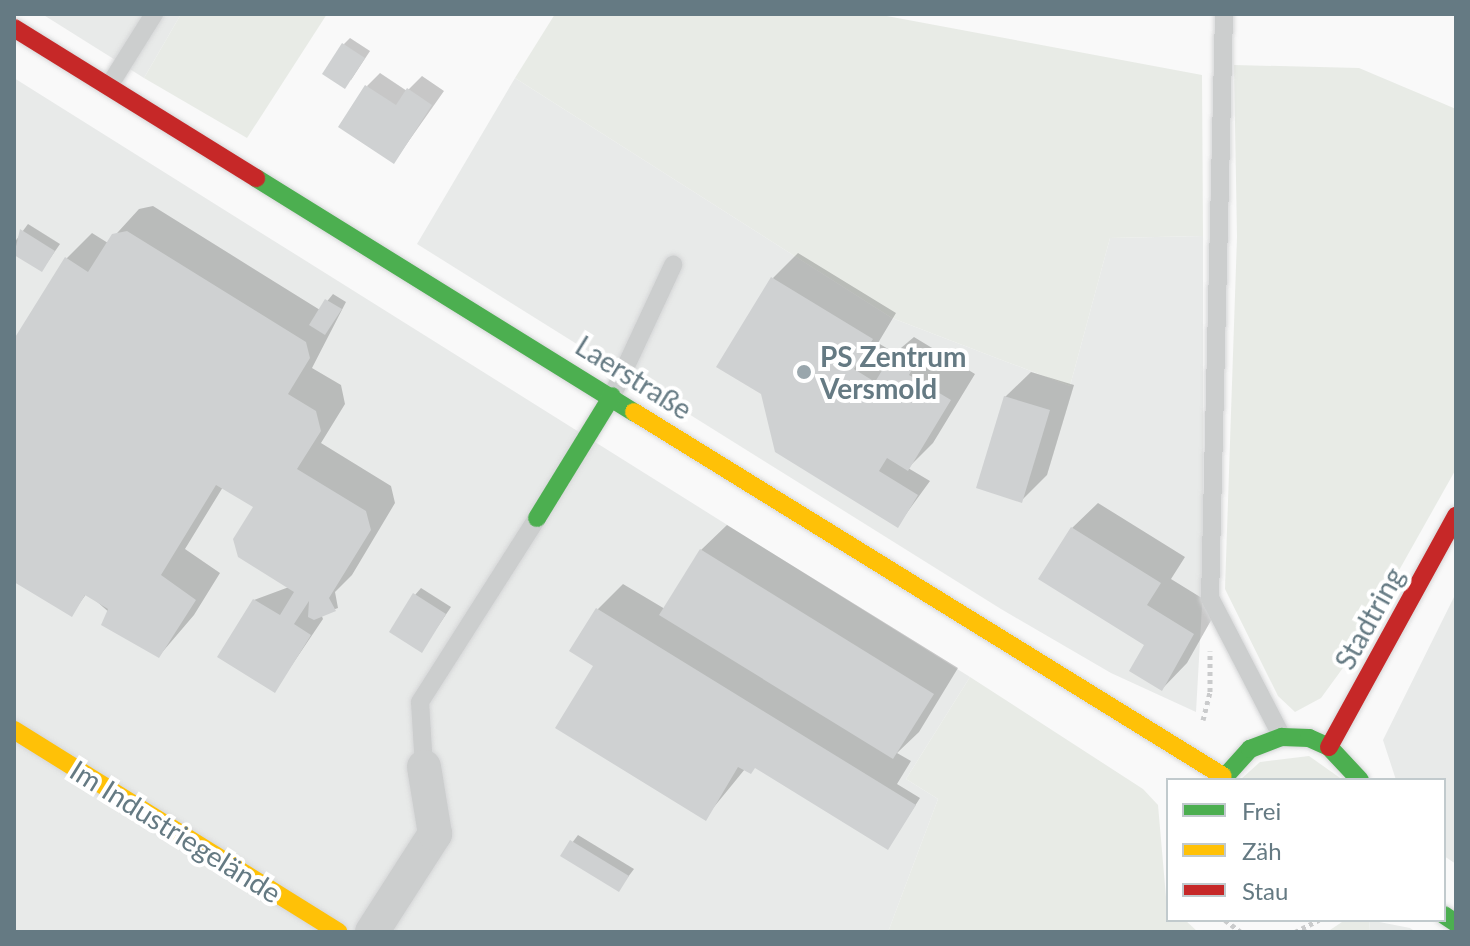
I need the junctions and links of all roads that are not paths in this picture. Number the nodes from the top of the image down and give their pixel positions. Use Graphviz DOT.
graph roads {
  1 [pos="154,14"];
  2 [pos="1224,14"];
  3 [pos="14,28"];
  4 [pos="109,86"];
  5 [pos="673,265"];
  6 [pos="612,396"];
  7 [pos="1456,516"];
  8 [pos="537,518"];
  9 [pos="14,730"];
  10 [pos="1282,737"];
  11 [pos="1329,747"];
  12 [pos="424,767"];
  13 [pos="1222,778"];
  14 [pos="1358,778"];
  15 [pos="338,932"];
  16 [pos="372,932"];
  1 -- 4 [label="lane"];
  2 -- 10 [label="lane"];
  3 -- 4 [label="main road, Laerstraße"];
  4 -- 6 [label="main road, Laerstraße"];
  5 -- 6 [label="lane"];
  6 -- 8 [label="main road"];
  6 -- 13 [label="main road, Laerstraße"];
  7 -- 11 [label="main road, Stadtring"];
  8 -- 12 [label="lane"];
  9 -- 15 [label="main road, Im Industriegelände"];
  10 -- 11 [label="main road"];
  10 -- 13 [label="main road"];
  11 -- 14 [label="main road"];
  12 -- 16 [label="street"];
}
